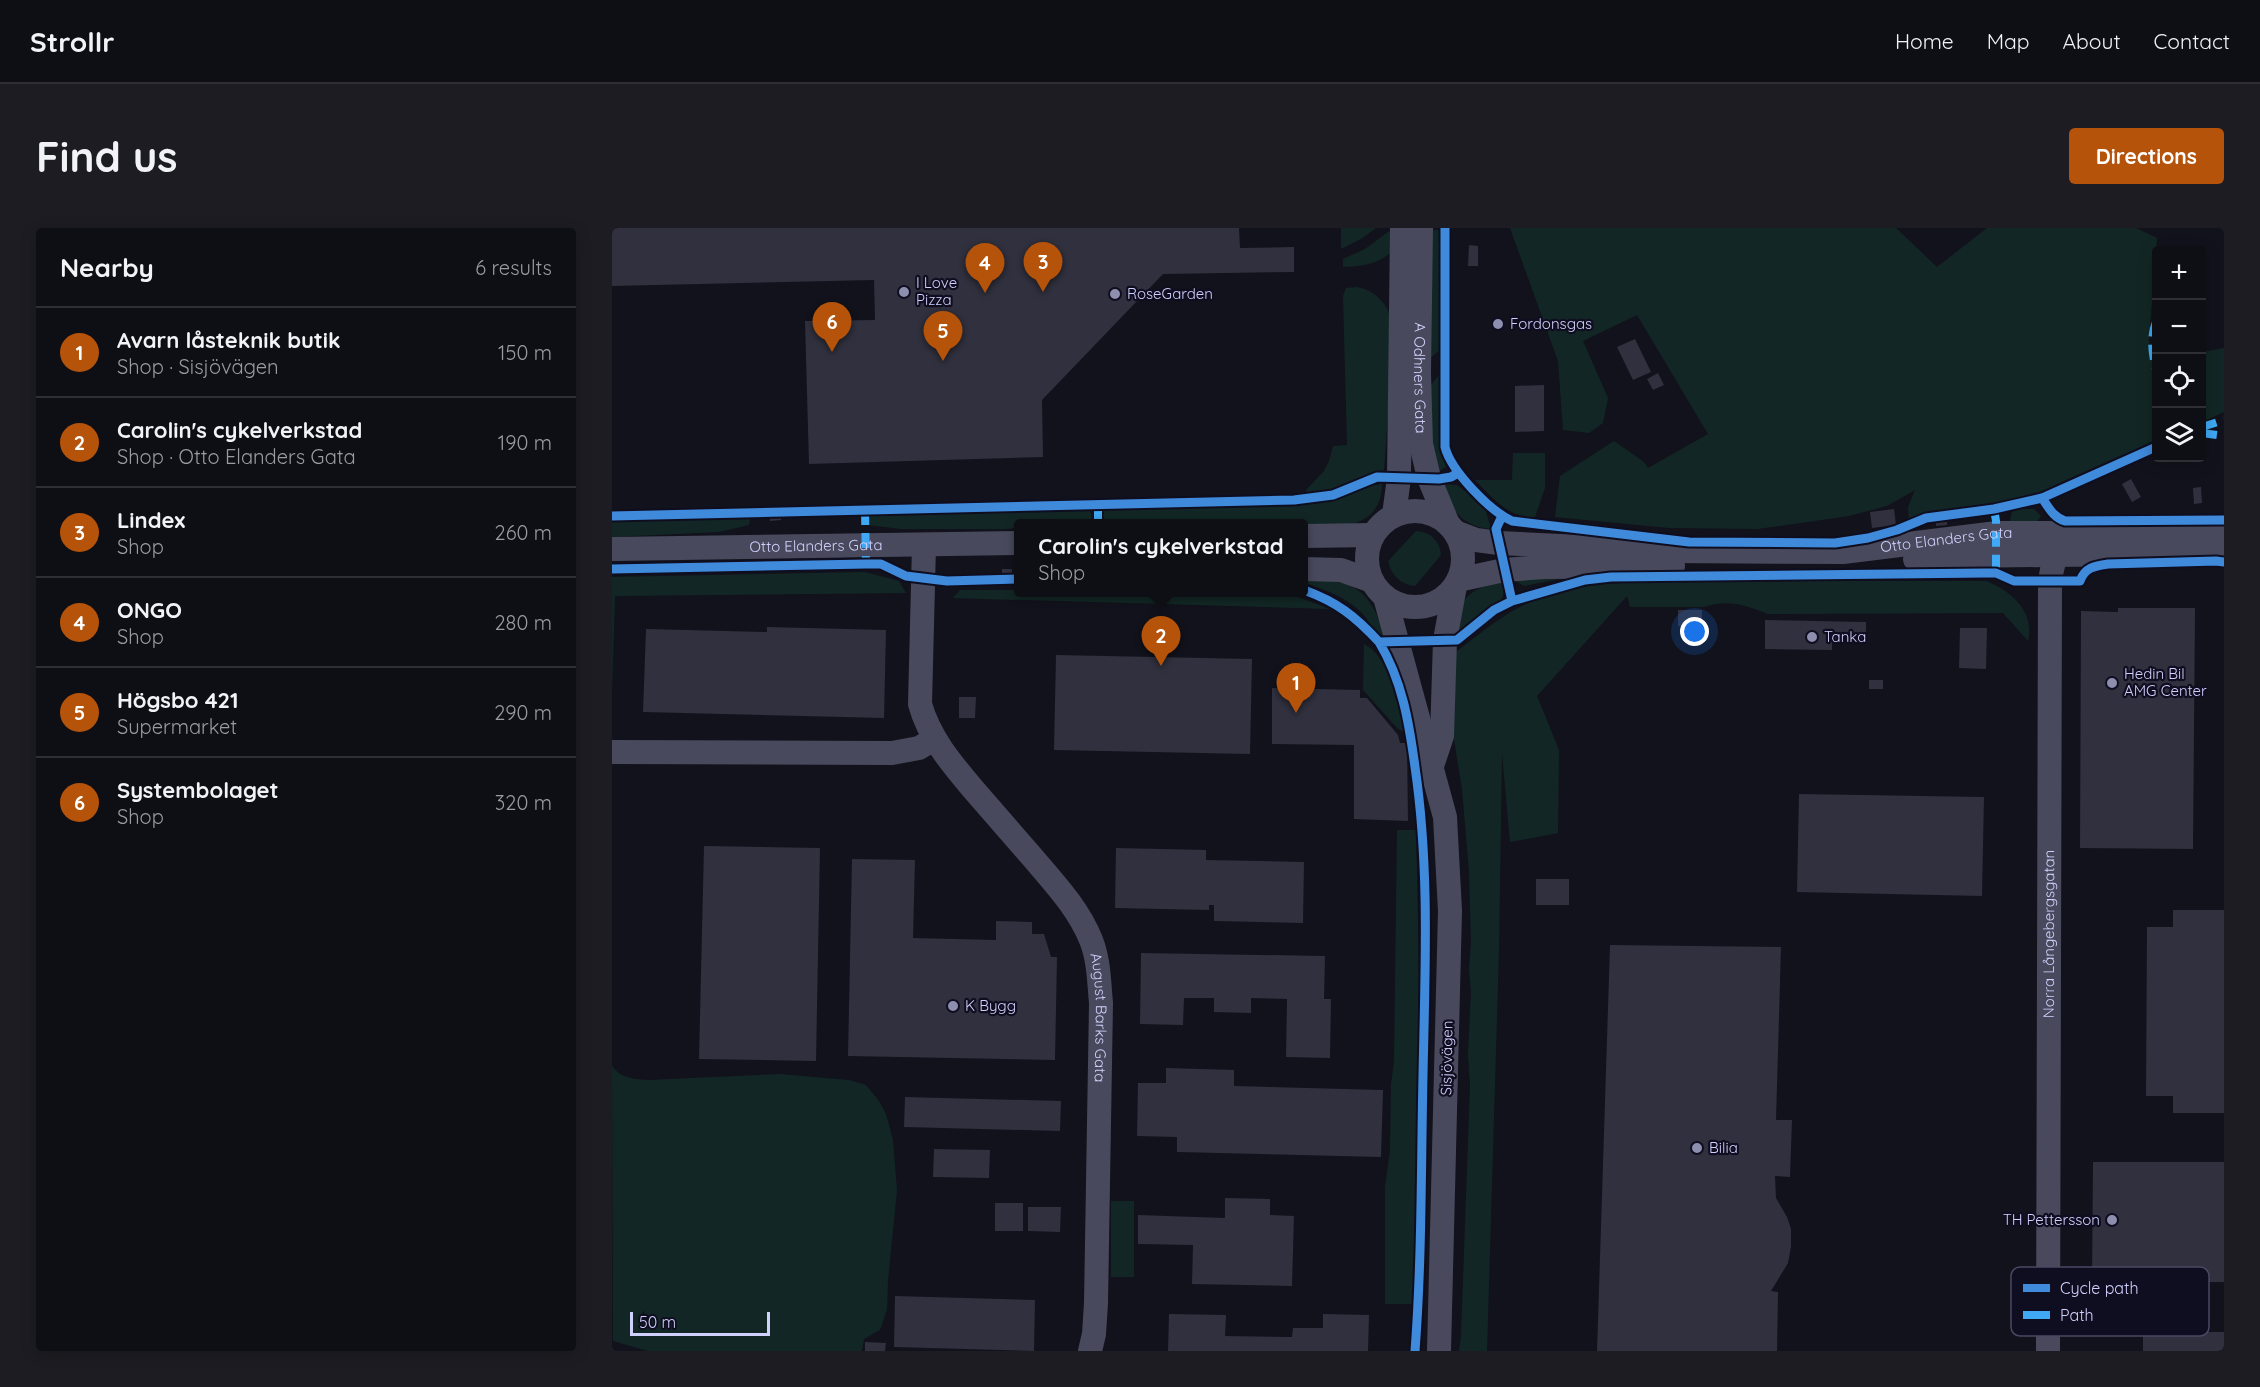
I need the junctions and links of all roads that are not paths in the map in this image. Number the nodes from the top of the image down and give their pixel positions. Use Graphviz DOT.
graph roads {
  1 [pos="1402,228"];
  2 [pos="1421,228"];
  3 [pos="1395,515"];
  4 [pos="1452,528"];
  5 [pos="2085,533"];
  6 [pos="1373,535"];
  7 [pos="2224,536"];
  8 [pos="1308,537"];
  9 [pos="1014,543"];
  10 [pos="924,545"];
  11 [pos="612,549"];
  12 [pos="2224,553"];
  13 [pos="2056,555"];
  14 [pos="1308,569"];
  15 [pos="1456,583"];
  16 [pos="1378,589"];
  17 [pos="934,739"];
  18 [pos="612,752"];
  19 [pos="1432,766"];
  20 [pos="2048,1267"];
  21 [pos="1090,1351"];
  22 [pos="1439,1351"];
  1 -- 3 [label="street, A Odhners Gata"];
  2 -- 4 [label="street, A Odhners Gata"];
  3 -- 4 [label="street, Otto Elanders Gata"];
  3 -- 6 [label="street"];
  4 -- 5 [label="street, Otto Elanders Gata"];
  4 -- 15 [label="street"];
  5 -- 7 [label="street, Otto Elanders Gata"];
  5 -- 13 [label="street"];
  6 -- 8 [label="street"];
  6 -- 16 [label="street"];
  9 -- 10 [label="street, Otto Elanders Gata"];
  10 -- 11 [label="street, Otto Elanders Gata"];
  10 -- 17 [label="street, August Barks Gata"];
  12 -- 13 [label="street, Otto Elanders Gata"];
  13 -- 15 [label="street, Otto Elanders Gata"];
  13 -- 20 [label="street, Norra Långebergsgatan"];
  14 -- 16 [label="street, Otto Elanders Gata"];
  15 -- 16 [label="street, Otto Elanders Gata"];
  15 -- 19 [label="street"];
  16 -- 19 [label="street, Sisjövägen"];
  17 -- 18 [label="street"];
  17 -- 21 [label="street, August Barks Gata"];
  19 -- 22 [label="street, Sisjövägen"];
}
